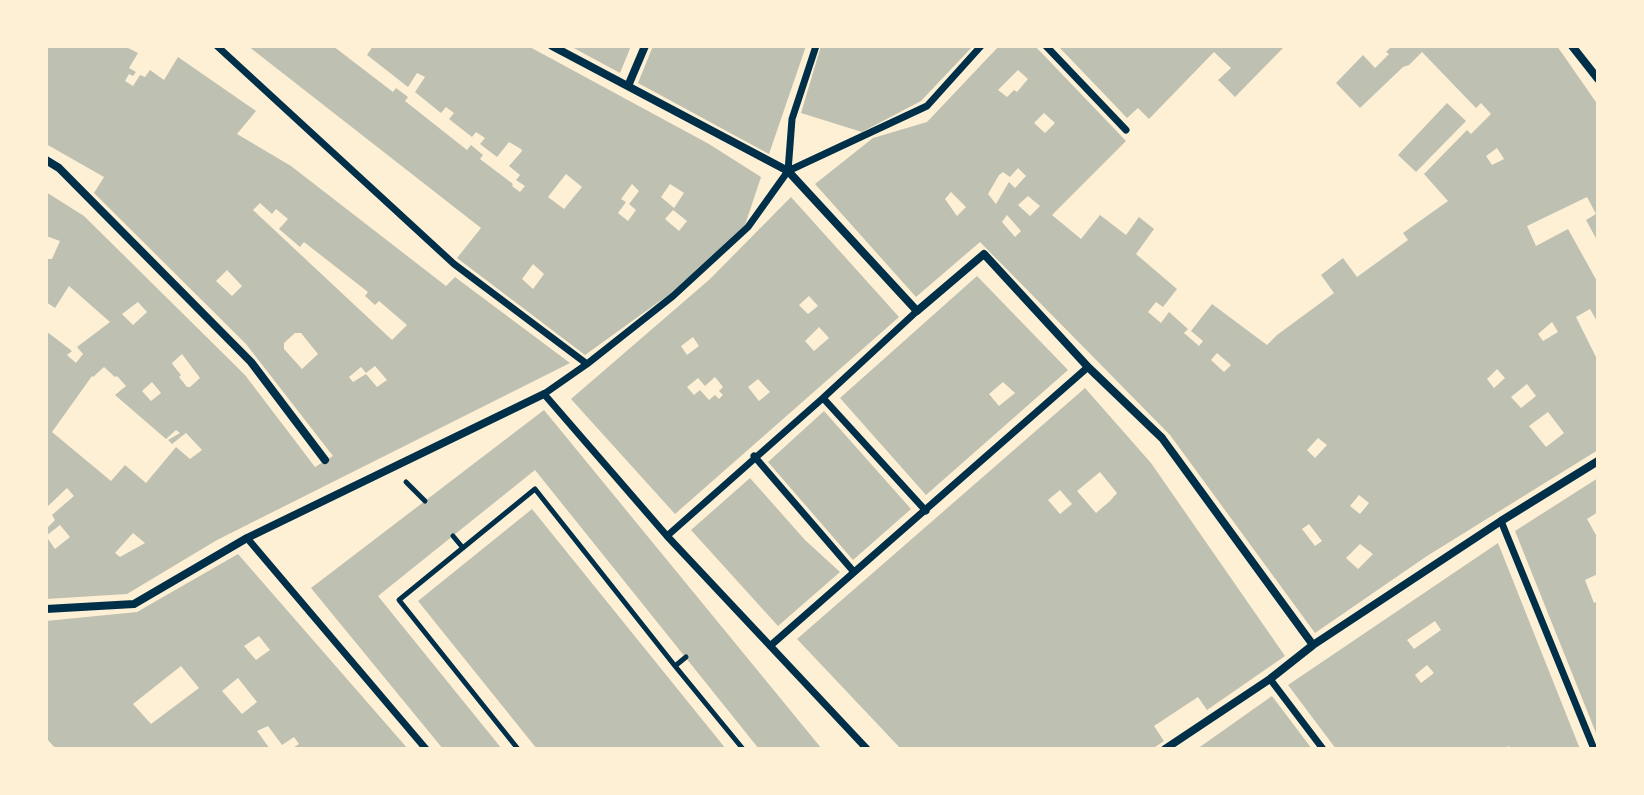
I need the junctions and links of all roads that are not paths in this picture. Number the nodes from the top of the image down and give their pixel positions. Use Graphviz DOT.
graph roads {
  1 [pos="217,46"];
  2 [pos="552,46"];
  3 [pos="645,46"];
  4 [pos="816,46"];
  5 [pos="981,46"];
  6 [pos="1046,46"];
  7 [pos="1572,46"];
  8 [pos="1598,79"];
  9 [pos="628,86"];
  10 [pos="1126,130"];
  11 [pos="46,160"];
  12 [pos="788,171"];
  13 [pos="917,311"];
  14 [pos="587,364"];
  15 [pos="1088,367"];
  16 [pos="544,394"];
  17 [pos="823,398"];
  18 [pos="754,456"];
  19 [pos="325,460"];
  20 [pos="1598,461"];
  21 [pos="926,511"];
  22 [pos="1501,521"];
  23 [pos="667,536"];
  24 [pos="247,538"];
  25 [pos="854,572"];
  26 [pos="46,609"];
  27 [pos="1313,645"];
  28 [pos="770,646"];
  29 [pos="1270,679"];
  30 [pos="426,749"];
  31 [pos="867,749"];
  32 [pos="1165,749"];
  33 [pos="1323,749"];
  34 [pos="1594,749"];
  1 -- 14 [label="street"];
  2 -- 9 [label="street"];
  3 -- 9 [label="street"];
  4 -- 12 [label="street"];
  5 -- 12 [label="street"];
  6 -- 10 [label="street"];
  7 -- 8 [label="street"];
  9 -- 12 [label="street"];
  11 -- 19 [label="street"];
  12 -- 13 [label="street"];
  12 -- 14 [label="street"];
  13 -- 15 [label="street"];
  13 -- 17 [label="street"];
  14 -- 16 [label="street"];
  15 -- 21 [label="street"];
  15 -- 27 [label="street"];
  16 -- 23 [label="street"];
  16 -- 24 [label="street"];
  17 -- 18 [label="street"];
  17 -- 21 [label="street"];
  18 -- 23 [label="street"];
  18 -- 25 [label="street"];
  20 -- 22 [label="street"];
  21 -- 25 [label="street"];
  22 -- 27 [label="street"];
  22 -- 34 [label="street"];
  23 -- 28 [label="street"];
  24 -- 26 [label="street"];
  24 -- 30 [label="street"];
  25 -- 28 [label="street"];
  27 -- 29 [label="street"];
  28 -- 31 [label="street"];
  29 -- 32 [label="street"];
  29 -- 33 [label="street"];
}
